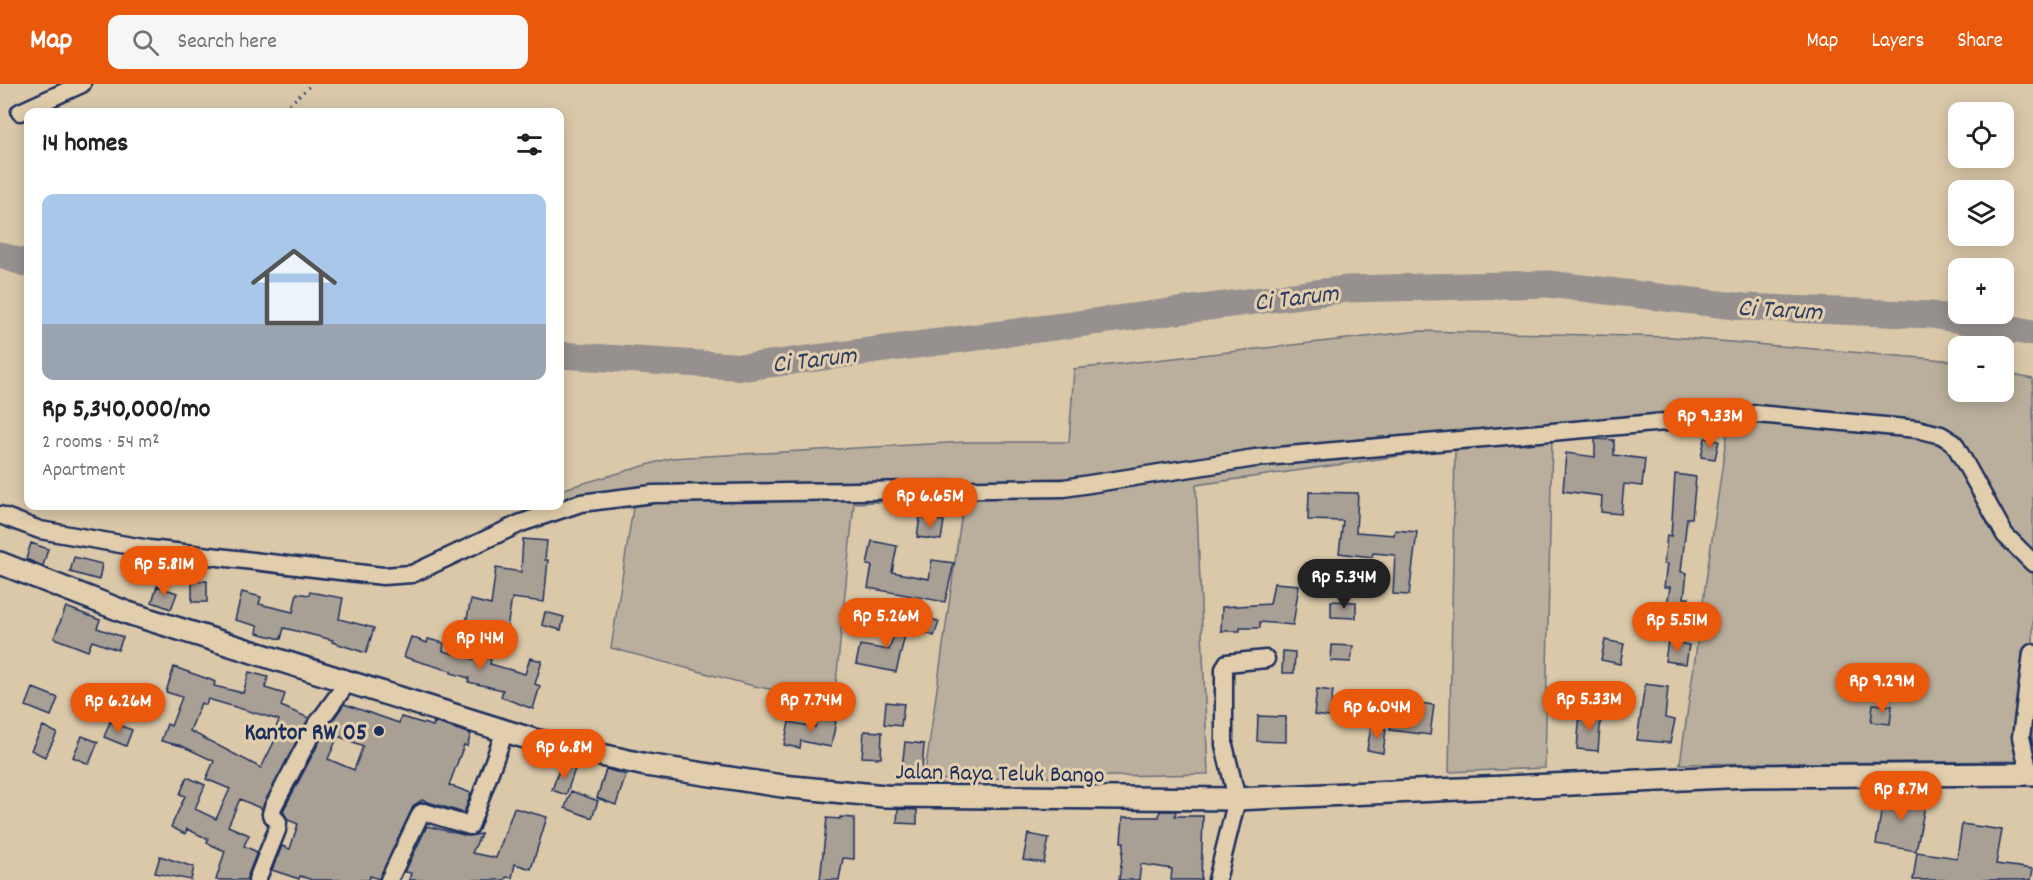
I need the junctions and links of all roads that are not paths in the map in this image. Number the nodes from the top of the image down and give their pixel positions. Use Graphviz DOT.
graph roads {
  1 [pos="82,84"];
  2 [pos="29,108"];
  3 [pos="24,110"];
  4 [pos="20,112"];
  5 [pos="564,508"];
  6 [pos="559,510"];
  7 [pos="0,515"];
  8 [pos="0,563"];
  9 [pos="2033,563"];
  10 [pos="2032,653"];
  11 [pos="1266,659"];
  12 [pos="347,683"];
  13 [pos="505,731"];
  14 [pos="2031,773"];
  15 [pos="1237,799"];
  16 [pos="257,880"];
  17 [pos="390,880"];
  18 [pos="1217,880"];
  1 -- 2 [label="street"];
  3 -- 4 [label="street"];
  5 -- 9 [label="street"];
  6 -- 7 [label="street"];
  8 -- 12 [label="main road, Jalan Raya Teluk Bango"];
  10 -- 14 [label="street"];
  11 -- 15 [label="street"];
  12 -- 13 [label="main road, Jalan Raya Teluk Bango"];
  12 -- 16 [label="street"];
  13 -- 15 [label="main road, Jalan Raya Teluk Bango"];
  13 -- 17 [label="street"];
  14 -- 15 [label="main road, Jalan Raya Teluk Bango"];
  15 -- 18 [label="street"];
}
